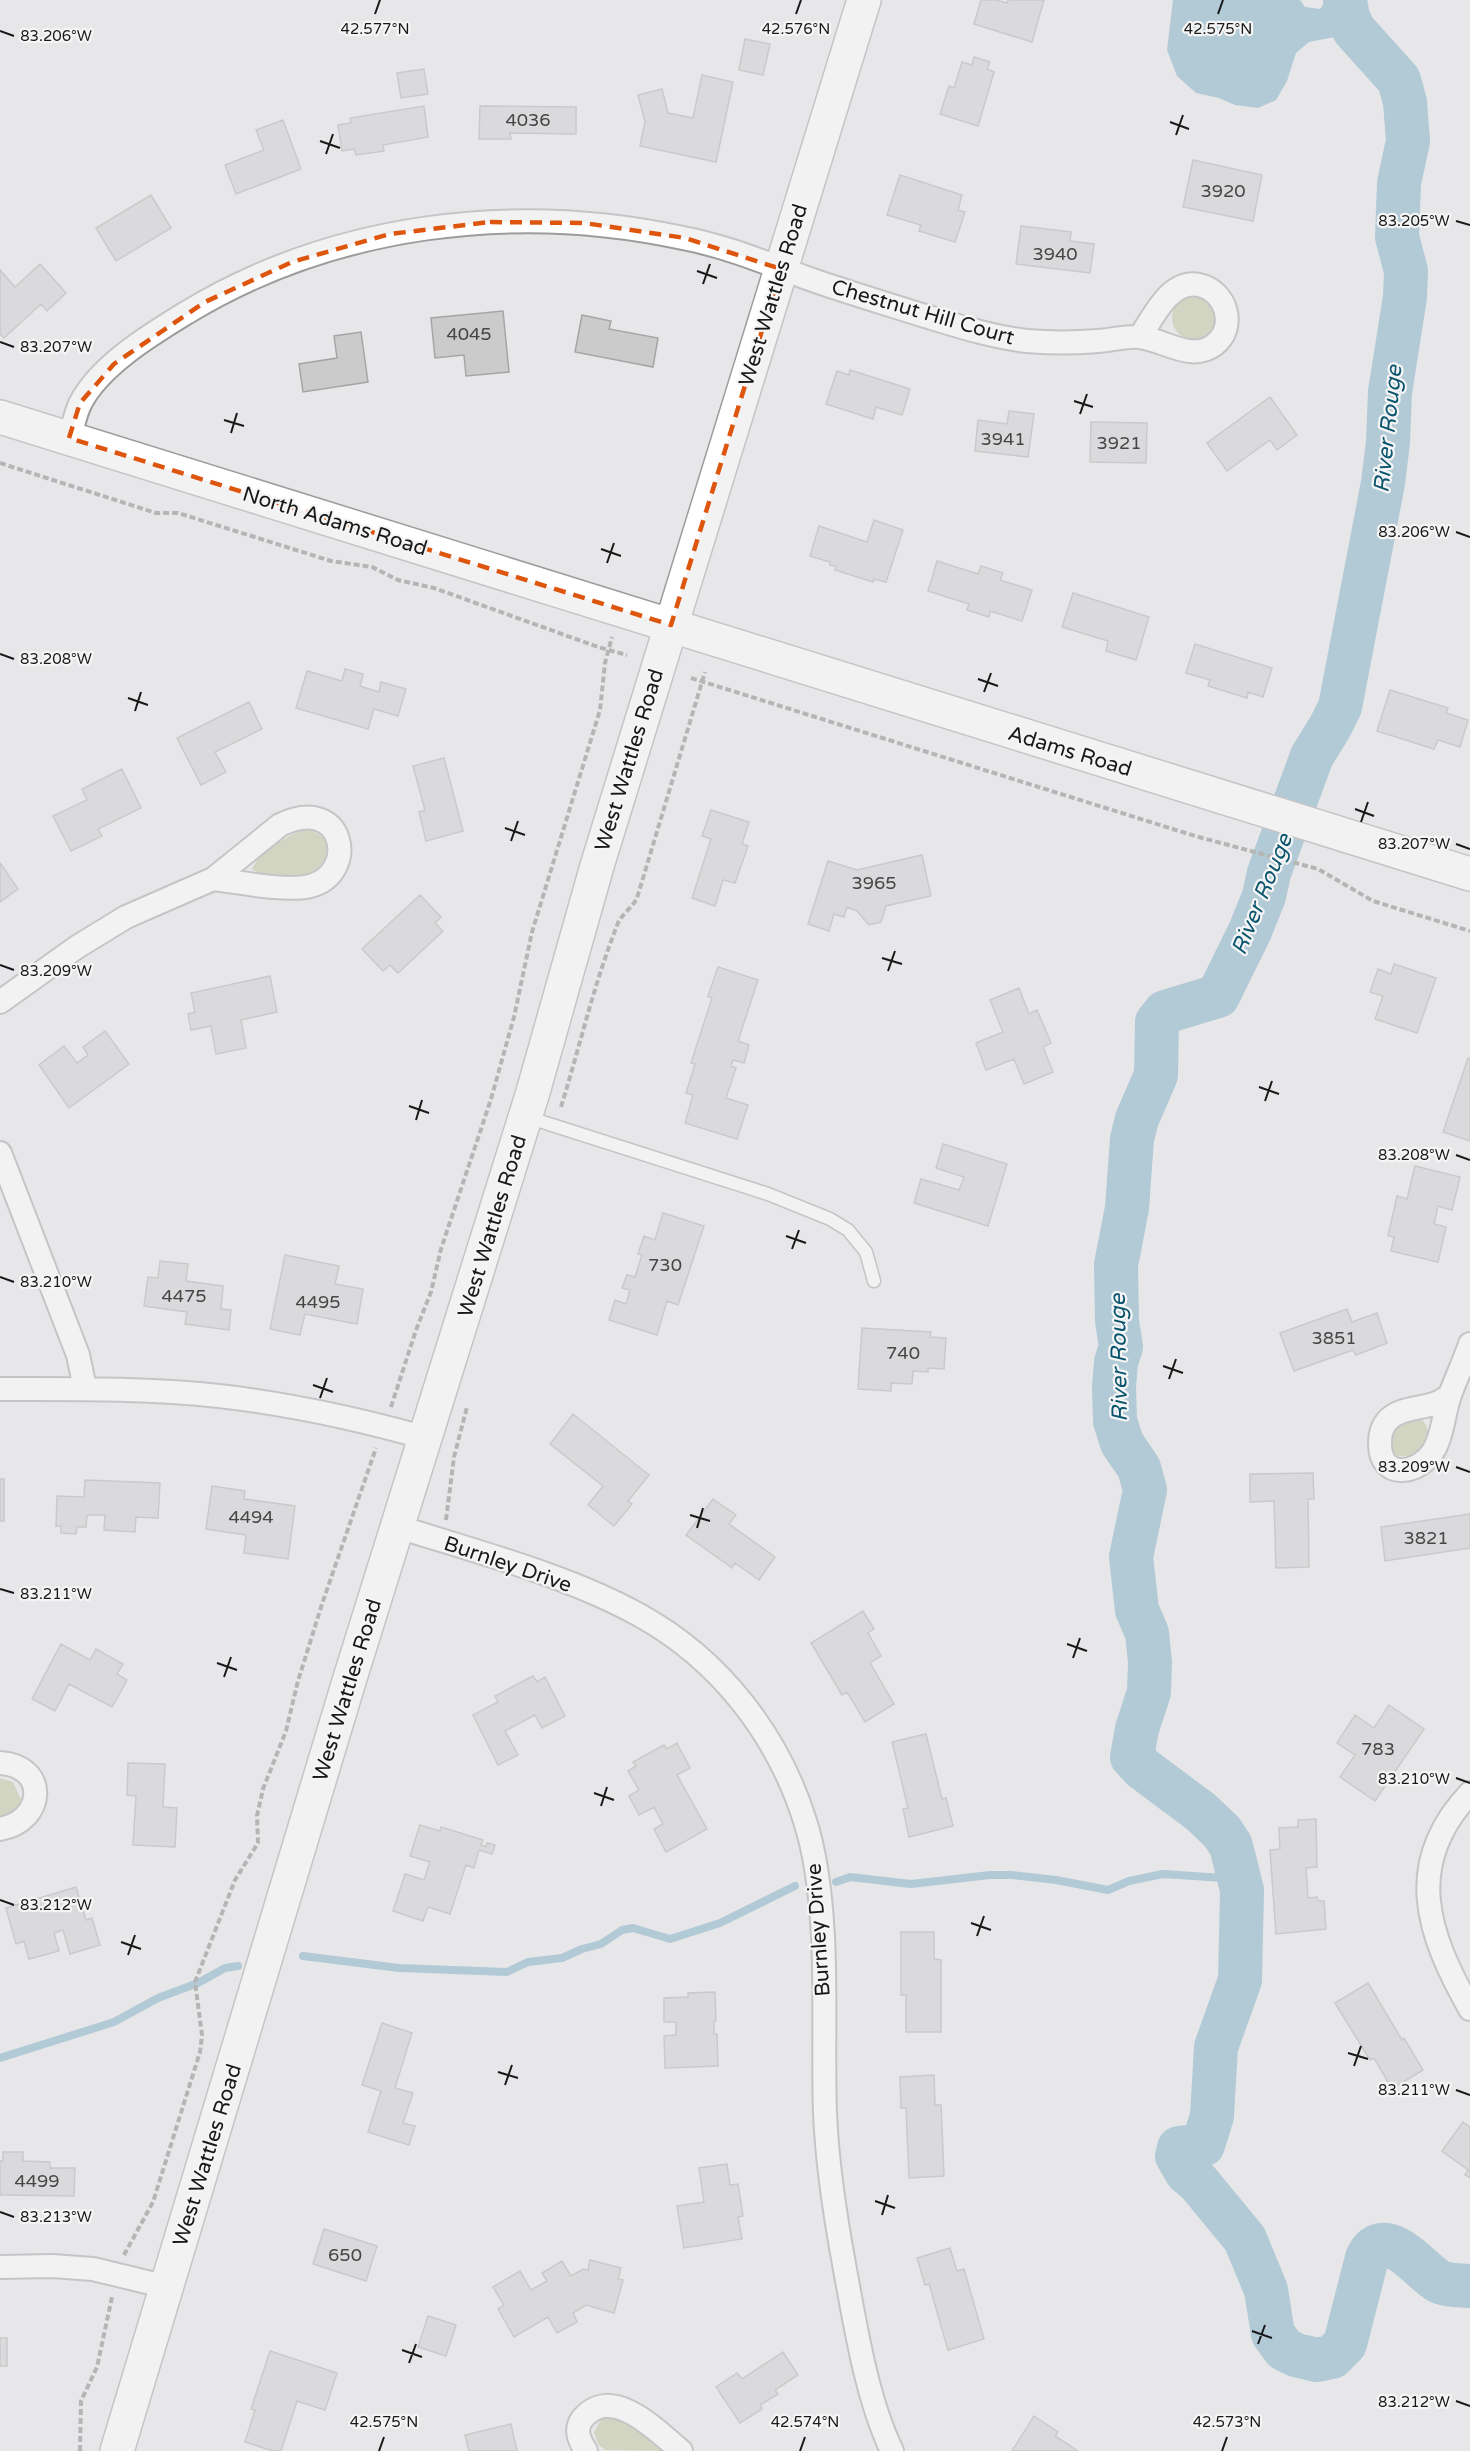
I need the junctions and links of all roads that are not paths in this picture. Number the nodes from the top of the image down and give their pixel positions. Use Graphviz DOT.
graph roads {
  1 [pos="864,0"];
  2 [pos="782,269"];
  3 [pos="1140,337"];
  4 [pos="0,417"];
  5 [pos="69,438"];
  6 [pos="671,625"];
  7 [pos="1470,874"];
  8 [pos="213,879"];
  9 [pos="0,1002"];
  10 [pos="540,1121"];
  11 [pos="0,1153"];
  12 [pos="874,1281"];
  13 [pos="1470,1344"];
  14 [pos="85,1388"];
  15 [pos="0,1389"];
  16 [pos="1449,1396"];
  17 [pos="426,1438"];
  18 [pos="399,1527"];
  19 [pos="0,1763"];
  20 [pos="1470,1794"];
  21 [pos="0,1829"];
  22 [pos="1470,2008"];
  23 [pos="0,2267"];
  24 [pos="167,2287"];
  25 [pos="117,2451"];
  26 [pos="586,2451"];
  27 [pos="681,2451"];
  28 [pos="892,2451"];
  1 -- 2 [label="street, West Wattles Road"];
  2 -- 3 [label="street, Chestnut Hill Court"];
  2 -- 5 [label="street, Chestnut Hill Court"];
  2 -- 6 [label="street, West Wattles Road"];
  4 -- 5 [label="street, North Adams Road"];
  5 -- 6 [label="street, North Adams Road"];
  6 -- 7 [label="street, Adams Road"];
  6 -- 10 [label="street, West Wattles Road"];
  8 -- 8 [label="street"];
  8 -- 9 [label="street"];
  10 -- 12 [label="lane"];
  10 -- 17 [label="street, West Wattles Road"];
  11 -- 14 [label="street"];
  13 -- 16 [label="street"];
  14 -- 15 [label="street"];
  14 -- 17 [label="street"];
  17 -- 18 [label="street, West Wattles Road"];
  18 -- 24 [label="street, West Wattles Road"];
  18 -- 28 [label="street, Burnley Drive"];
  19 -- 21 [label="street"];
  20 -- 22 [label="street"];
  23 -- 24 [label="street"];
  24 -- 25 [label="street, West Wattles Road"];
  26 -- 27 [label="street"];
}
